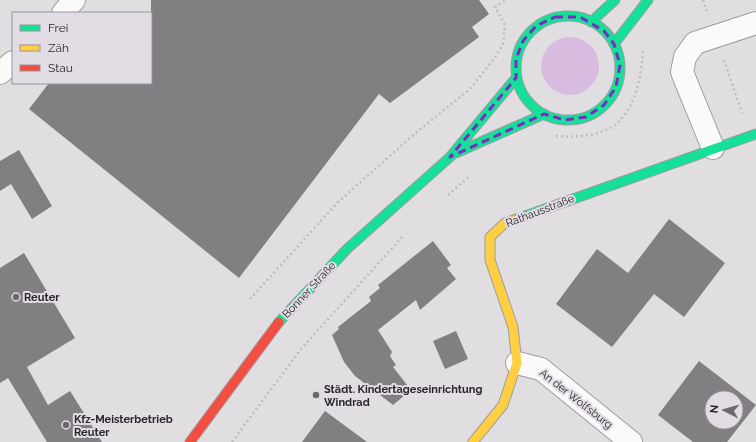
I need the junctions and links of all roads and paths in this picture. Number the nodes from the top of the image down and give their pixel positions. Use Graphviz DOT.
graph roads {
  1 [pos="74,0"];
  2 [pos="506,0"];
  3 [pos="615,0"];
  4 [pos="648,0"];
  5 [pos="64,12"];
  6 [pos="591,22"];
  7 [pos="756,23"];
  8 [pos="715,36"];
  9 [pos="643,40"];
  10 [pos="614,44"];
  11 [pos="12,63"];
  12 [pos="0,73"];
  13 [pos="516,78"];
  14 [pos="544,114"];
  15 [pos="555,136"];
  16 [pos="753,136"];
  17 [pos="713,148"];
  18 [pos="450,157"];
  19 [pos="473,174"];
  20 [pos="444,199"];
  21 [pos="409,229"];
  22 [pos="250,299"];
  23 [pos="517,363"];
  24 [pos="190,442"];
  25 [pos="232,442"];
  26 [pos="473,442"];
  27 [pos="631,442"];
  1 -- 5 [label="street"];
  2 -- 22 [label="path"];
  3 -- 6 [label="street"];
  4 -- 10 [label="street"];
  6 -- 10 [label="street"];
  6 -- 13 [label="street"];
  7 -- 8 [label="street"];
  8 -- 16 [label="path"];
  8 -- 17 [label="street"];
  9 -- 15 [label="path"];
  10 -- 14 [label="street"];
  11 -- 12 [label="street"];
  13 -- 14 [label="street"];
  13 -- 18 [label="street, Bonner Straße"];
  14 -- 18 [label="street, Bonner Straße"];
  16 -- 17 [label="street, Rathausstraße"];
  17 -- 23 [label="street, Rathausstraße"];
  18 -- 24 [label="street, Bonner Straße"];
  19 -- 20 [label="path"];
  21 -- 25 [label="path"];
  23 -- 26 [label="street, Rathausstraße"];
  23 -- 27 [label="street, An der Wolfsburg"];
}
